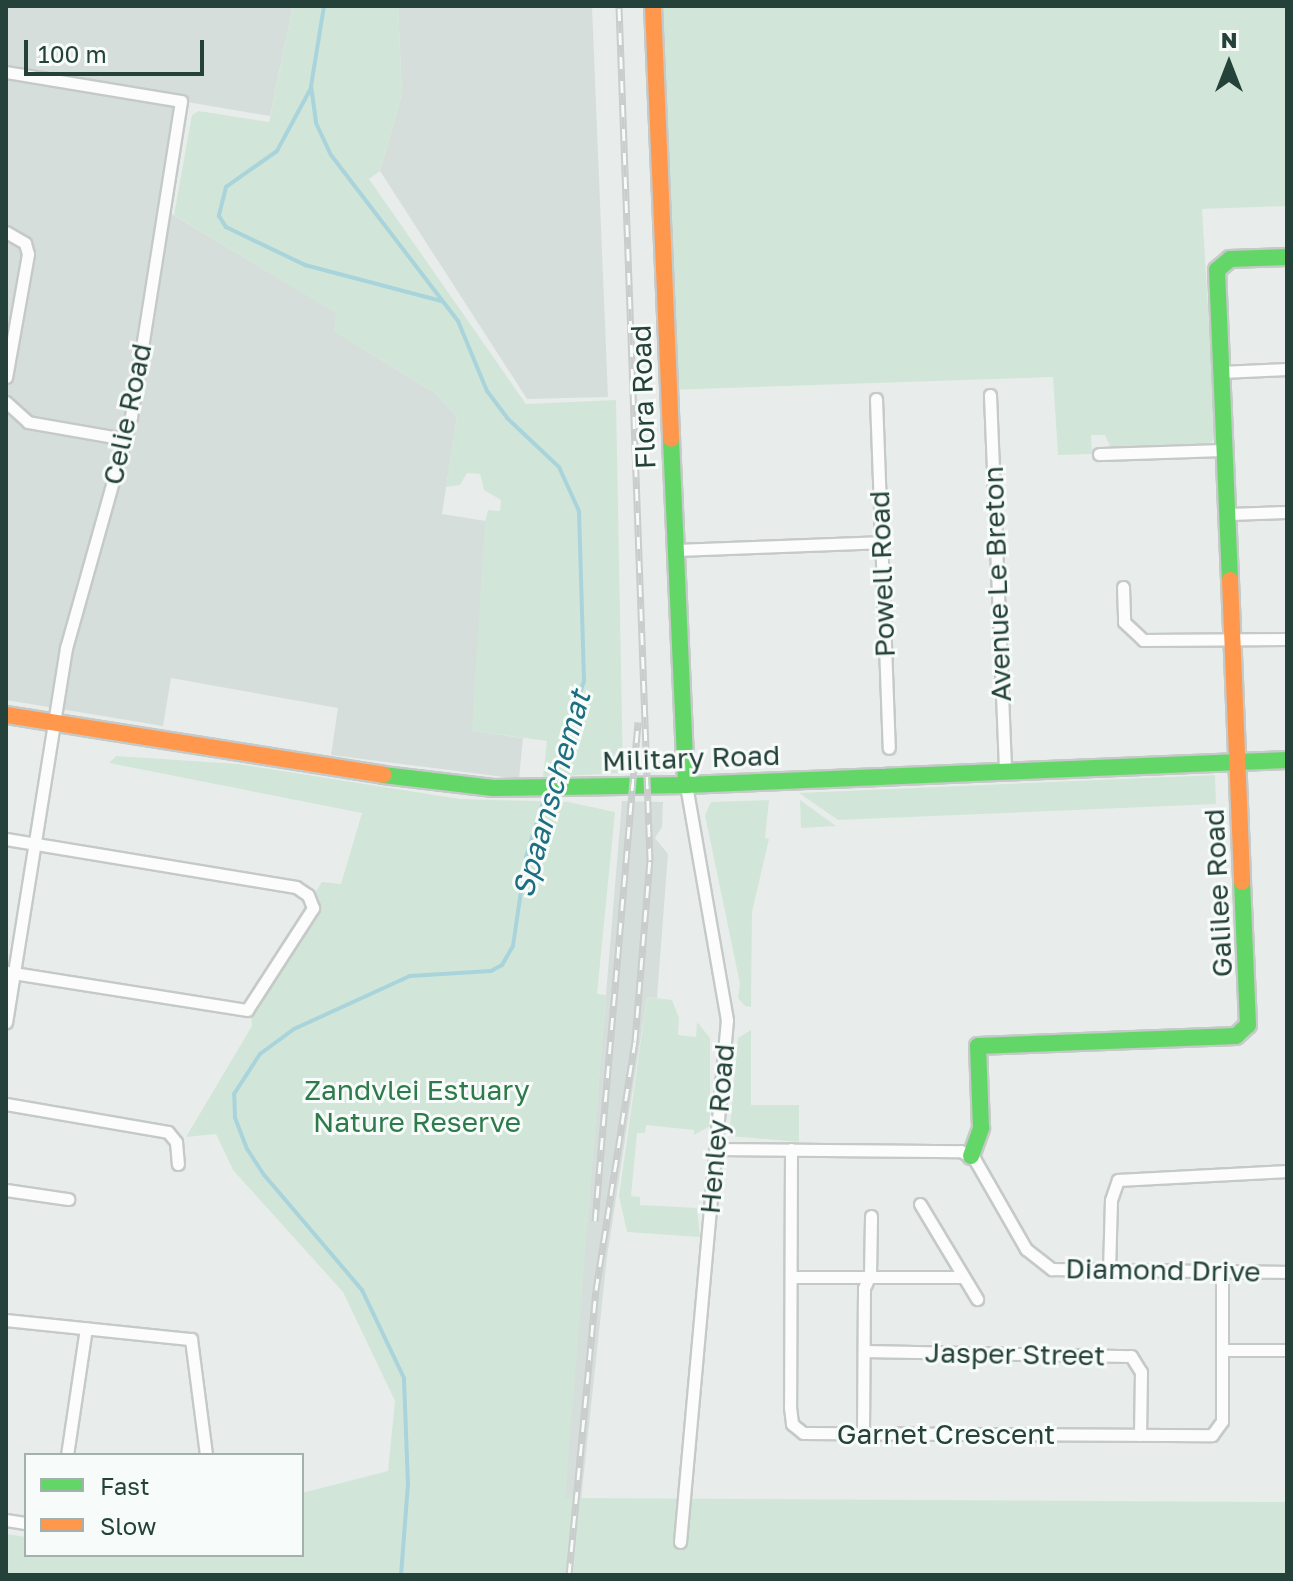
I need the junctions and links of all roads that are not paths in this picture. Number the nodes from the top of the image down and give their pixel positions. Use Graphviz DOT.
graph roads {
  1 [pos="653,6"];
  2 [pos="6,72"];
  3 [pos="6,232"];
  4 [pos="1287,257"];
  5 [pos="1287,369"];
  6 [pos="1221,372"];
  7 [pos="6,377"];
  8 [pos="990,395"];
  9 [pos="876,399"];
  10 [pos="6,402"];
  11 [pos="125,439"];
  12 [pos="1225,450"];
  13 [pos="1099,454"];
  14 [pos="1287,512"];
  15 [pos="1228,514"];
  16 [pos="880,542"];
  17 [pos="675,550"];
  18 [pos="1123,587"];
  19 [pos="1287,639"];
  20 [pos="1232,641"];
  21 [pos="6,715"];
  22 [pos="54,724"];
  23 [pos="889,748"];
  24 [pos="1287,760"];
  25 [pos="1239,762"];
  26 [pos="1005,773"];
  27 [pos="686,785"];
  28 [pos="6,839"];
  29 [pos="35,844"];
  30 [pos="10,972"];
  31 [pos="6,1022"];
  32 [pos="6,1104"];
  33 [pos="716,1149"];
  34 [pos="791,1149"];
  35 [pos="971,1156"];
  36 [pos="178,1164"];
  37 [pos="1287,1171"];
  38 [pos="6,1190"];
  39 [pos="68,1199"];
  40 [pos="920,1204"];
  41 [pos="871,1216"];
  42 [pos="1109,1271"];
  43 [pos="1222,1272"];
  44 [pos="1287,1272"];
  45 [pos="870,1275"];
  46 [pos="791,1277"];
  47 [pos="963,1277"];
  48 [pos="977,1299"];
  49 [pos="6,1320"];
  50 [pos="86,1328"];
  51 [pos="1223,1350"];
  52 [pos="1287,1350"];
  53 [pos="864,1351"];
  54 [pos="863,1434"];
  55 [pos="1140,1435"];
  56 [pos="67,1453"];
  57 [pos="206,1453"];
  58 [pos="680,1542"];
  1 -- 17 [label="street, Flora Road"];
  2 -- 11 [label="street, Celie Road"];
  3 -- 7 [label="street"];
  4 -- 6 [label="street, Galilee Road"];
  5 -- 6 [label="street"];
  6 -- 12 [label="street, Galilee Road"];
  8 -- 26 [label="street, Avenue Le Breton"];
  9 -- 16 [label="street, Powell Road"];
  10 -- 11 [label="street"];
  11 -- 22 [label="street, Celie Road"];
  12 -- 13 [label="street"];
  12 -- 15 [label="street, Galilee Road"];
  14 -- 15 [label="street"];
  15 -- 20 [label="street, Galilee Road"];
  16 -- 17 [label="street"];
  16 -- 23 [label="street, Powell Road"];
  17 -- 27 [label="street, Flora Road"];
  18 -- 20 [label="street"];
  19 -- 20 [label="street"];
  20 -- 25 [label="street, Galilee Road"];
  21 -- 22 [label="street, Military Road"];
  22 -- 27 [label="street, Military Road"];
  22 -- 29 [label="street, Celie Road"];
  24 -- 25 [label="street, Military Road"];
  25 -- 26 [label="street, Military Road"];
  25 -- 35 [label="street, Galilee Road"];
  26 -- 27 [label="street, Military Road"];
  27 -- 33 [label="street, Henley Road"];
  28 -- 29 [label="street"];
  29 -- 30 [label="street, Celie Road"];
  29 -- 30 [label="street"];
  30 -- 31 [label="street, Celie Road"];
  32 -- 36 [label="street"];
  33 -- 34 [label="street"];
  33 -- 58 [label="street, Henley Road"];
  34 -- 35 [label="street"];
  34 -- 46 [label="street, Garnet Crescent"];
  35 -- 42 [label="street, Diamond Drive"];
  37 -- 42 [label="street"];
  38 -- 39 [label="street"];
  40 -- 47 [label="street"];
  41 -- 45 [label="street"];
  42 -- 43 [label="street, Diamond Drive"];
  43 -- 44 [label="street, Diamond Drive"];
  43 -- 51 [label="street, Garnet Crescent"];
  45 -- 46 [label="street"];
  45 -- 47 [label="street"];
  45 -- 53 [label="street"];
  46 -- 54 [label="street, Garnet Crescent"];
  47 -- 48 [label="street"];
  49 -- 50 [label="street"];
  50 -- 56 [label="street"];
  50 -- 57 [label="street"];
  51 -- 52 [label="street"];
  51 -- 55 [label="street, Garnet Crescent"];
  53 -- 54 [label="street"];
  53 -- 55 [label="street, Jasper Street"];
  54 -- 55 [label="street, Garnet Crescent"];
}
